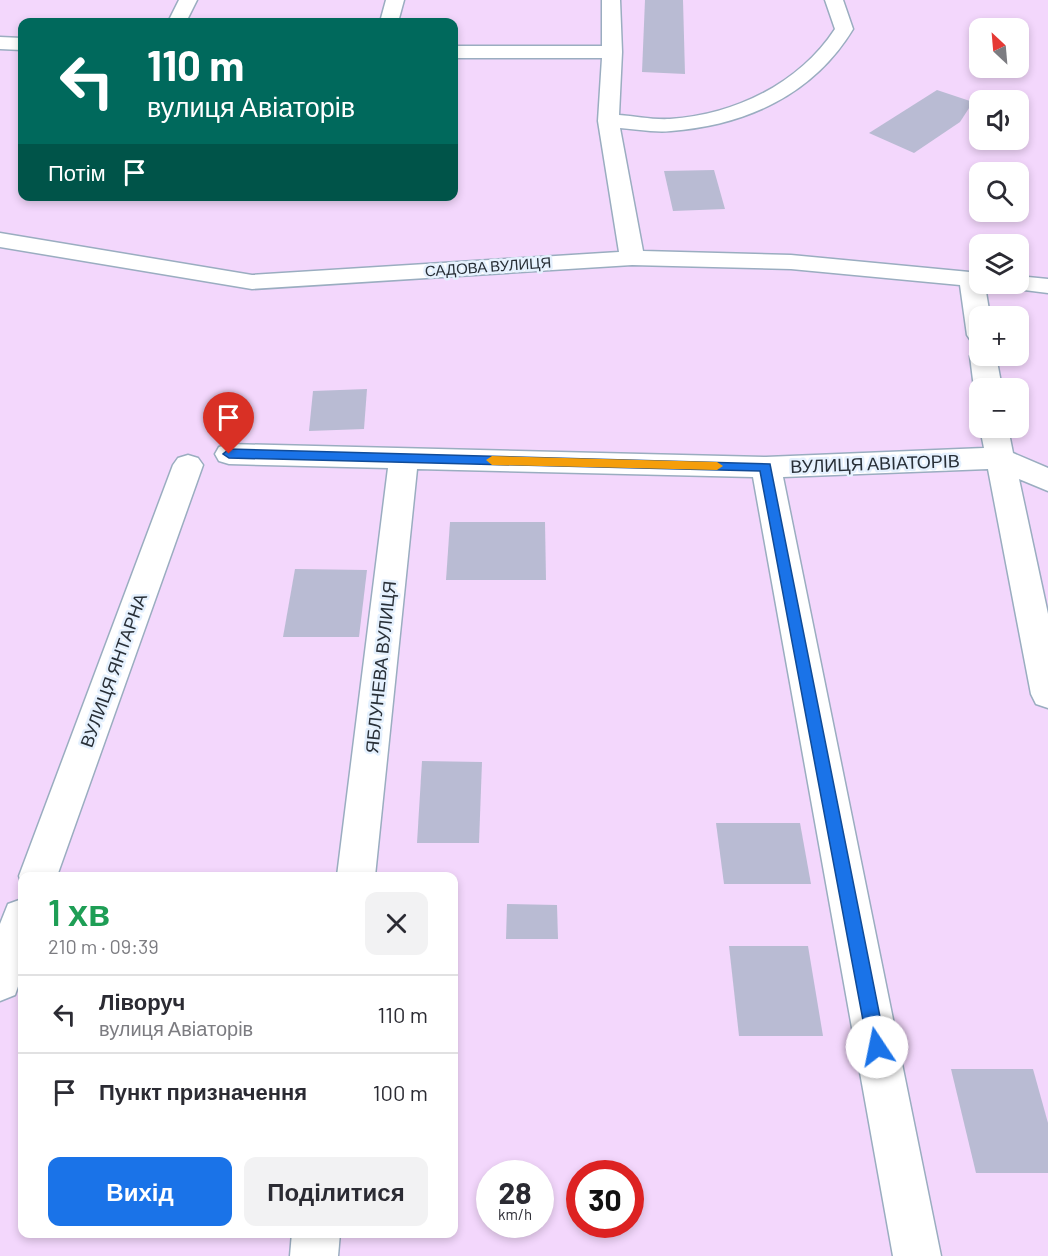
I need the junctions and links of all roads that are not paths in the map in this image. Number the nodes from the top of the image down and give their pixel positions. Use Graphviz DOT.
graph roads {
  1 [pos="188,0"];
  2 [pos="395,0"];
  3 [pos="610,0"];
  4 [pos="834,0"];
  5 [pos="179,18"];
  6 [pos="390,18"];
  7 [pos="0,43"];
  8 [pos="18,44"];
  9 [pos="458,52"];
  10 [pos="612,52"];
  11 [pos="608,122"];
  12 [pos="0,240"];
  13 [pos="632,258"];
  14 [pos="969,278"];
  15 [pos="1029,284"];
  16 [pos="1048,286"];
  17 [pos="996,438"];
  18 [pos="229,454"];
  19 [pos="404,458"];
  20 [pos="999,458"];
  21 [pos="188,465"];
  22 [pos="766,467"];
  23 [pos="1048,480"];
  24 [pos="1048,694"];
  25 [pos="39,872"];
  26 [pos="356,872"];
  27 [pos="18,929"];
  28 [pos="0,980"];
  29 [pos="316,1238"];
  30 [pos="314,1256"];
  31 [pos="917,1256"];
  1 -- 5 [label="street"];
  2 -- 6 [label="street"];
  3 -- 10 [label="street"];
  4 -- 11 [label="street"];
  7 -- 8 [label="street"];
  9 -- 10 [label="street"];
  10 -- 11 [label="street"];
  11 -- 13 [label="street"];
  12 -- 13 [label="street, САДОВА ВУЛИЦЯ"];
  13 -- 14 [label="street, САДОВА ВУЛИЦЯ"];
  15 -- 16 [label="street"];
  17 -- 20 [label="street"];
  18 -- 19 [label="street, ВУЛИЦЯ АВІАТОРІВ"];
  19 -- 22 [label="street, ВУЛИЦЯ АВІАТОРІВ"];
  19 -- 26 [label="street, ЯБЛУНЕВА ВУЛИЦЯ"];
  20 -- 22 [label="street, ВУЛИЦЯ АВІАТОРІВ"];
  20 -- 23 [label="street, ВУЛИЦЯ АВІАТОРІВ"];
  20 -- 24 [label="street"];
  21 -- 25 [label="street, ВУЛИЦЯ ЯНТАРНА"];
  22 -- 31 [label="street"];
  27 -- 28 [label="street"];
  29 -- 30 [label="street"];
}
